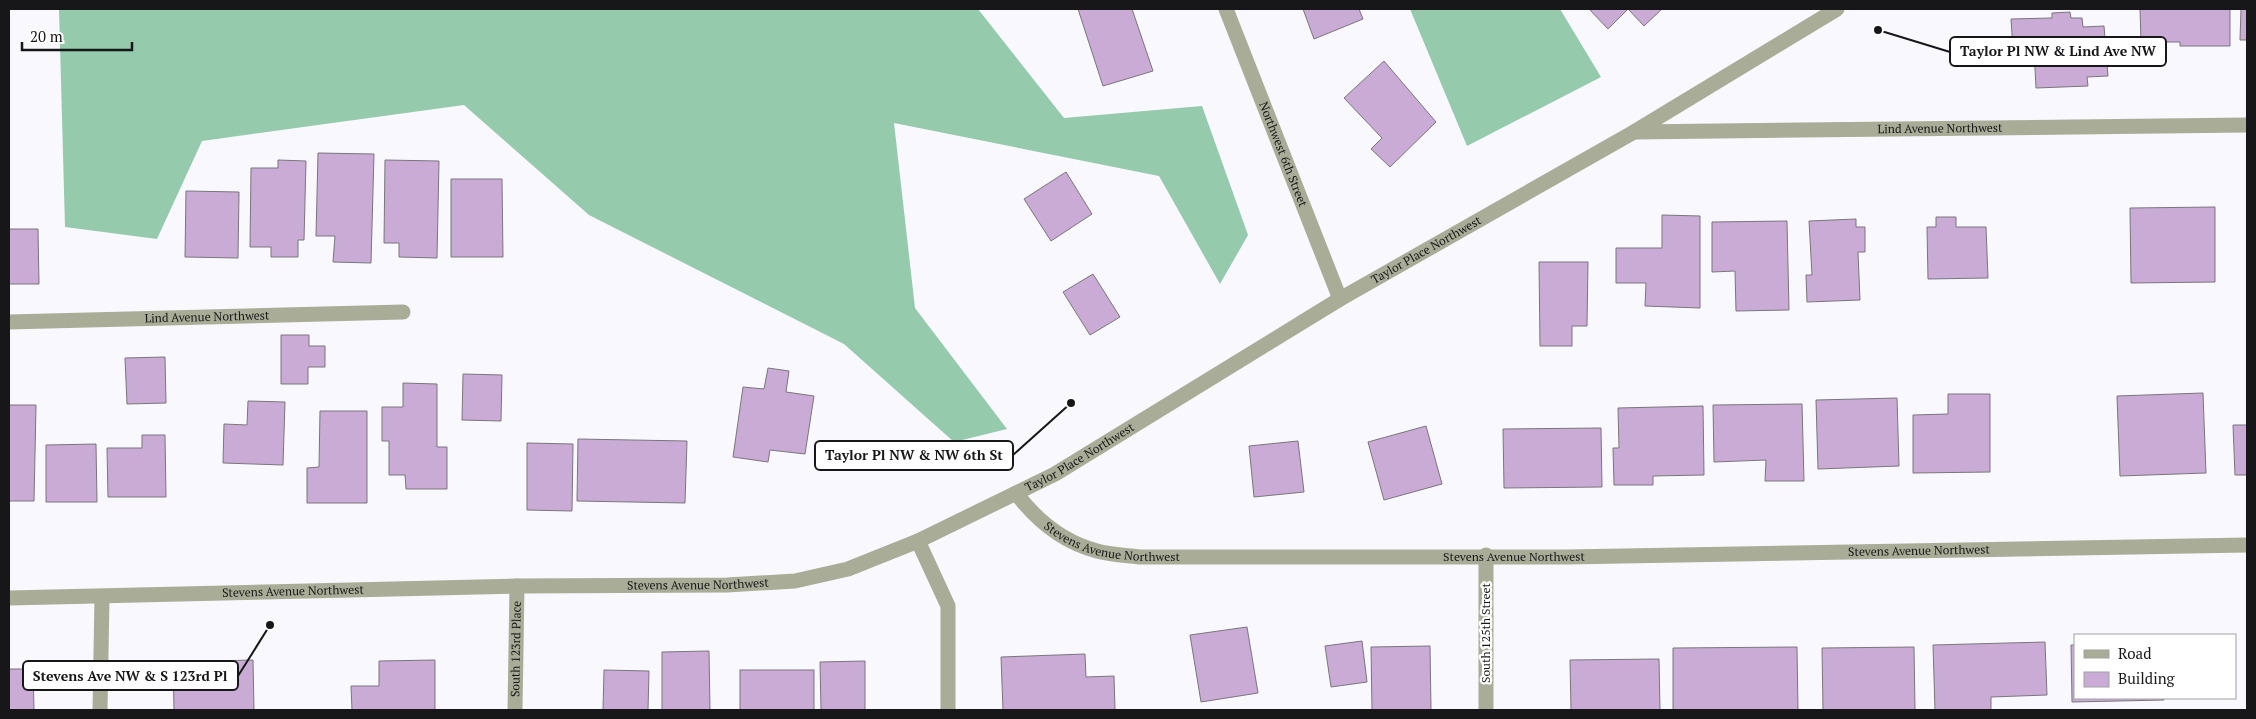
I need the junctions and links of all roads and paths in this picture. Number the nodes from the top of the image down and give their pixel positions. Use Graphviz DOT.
graph roads {
  1 [pos="1226,9"];
  2 [pos="1837,9"];
  3 [pos="2247,125"];
  4 [pos="1634,132"];
  5 [pos="1340,299"];
  6 [pos="403,312"];
  7 [pos="9,322"];
  8 [pos="1016,493"];
  9 [pos="918,541"];
  10 [pos="2247,545"];
  11 [pos="1486,555"];
  12 [pos="517,586"];
  13 [pos="102,597"];
  14 [pos="9,598"];
  15 [pos="100,710"];
  16 [pos="515,710"];
  17 [pos="948,710"];
  18 [pos="1486,710"];
  1 -- 5 [label="street, Northwest 6th Street"];
  2 -- 4 [label="street, Taylor Place Northwest"];
  3 -- 4 [label="street, Lind Avenue Northwest"];
  4 -- 5 [label="street, Taylor Place Northwest"];
  5 -- 8 [label="street, Taylor Place Northwest"];
  6 -- 7 [label="street, Lind Avenue Northwest"];
  8 -- 9 [label="street, Stevens Avenue Northwest"];
  8 -- 11 [label="street, Stevens Avenue Northwest"];
  9 -- 12 [label="street, Stevens Avenue Northwest"];
  9 -- 17 [label="street"];
  10 -- 11 [label="street, Stevens Avenue Northwest"];
  11 -- 18 [label="street, South 125th Street"];
  12 -- 13 [label="street, Stevens Avenue Northwest"];
  12 -- 16 [label="street, South 123rd Place"];
  13 -- 14 [label="street, Stevens Avenue Northwest"];
  13 -- 15 [label="street"];
}
